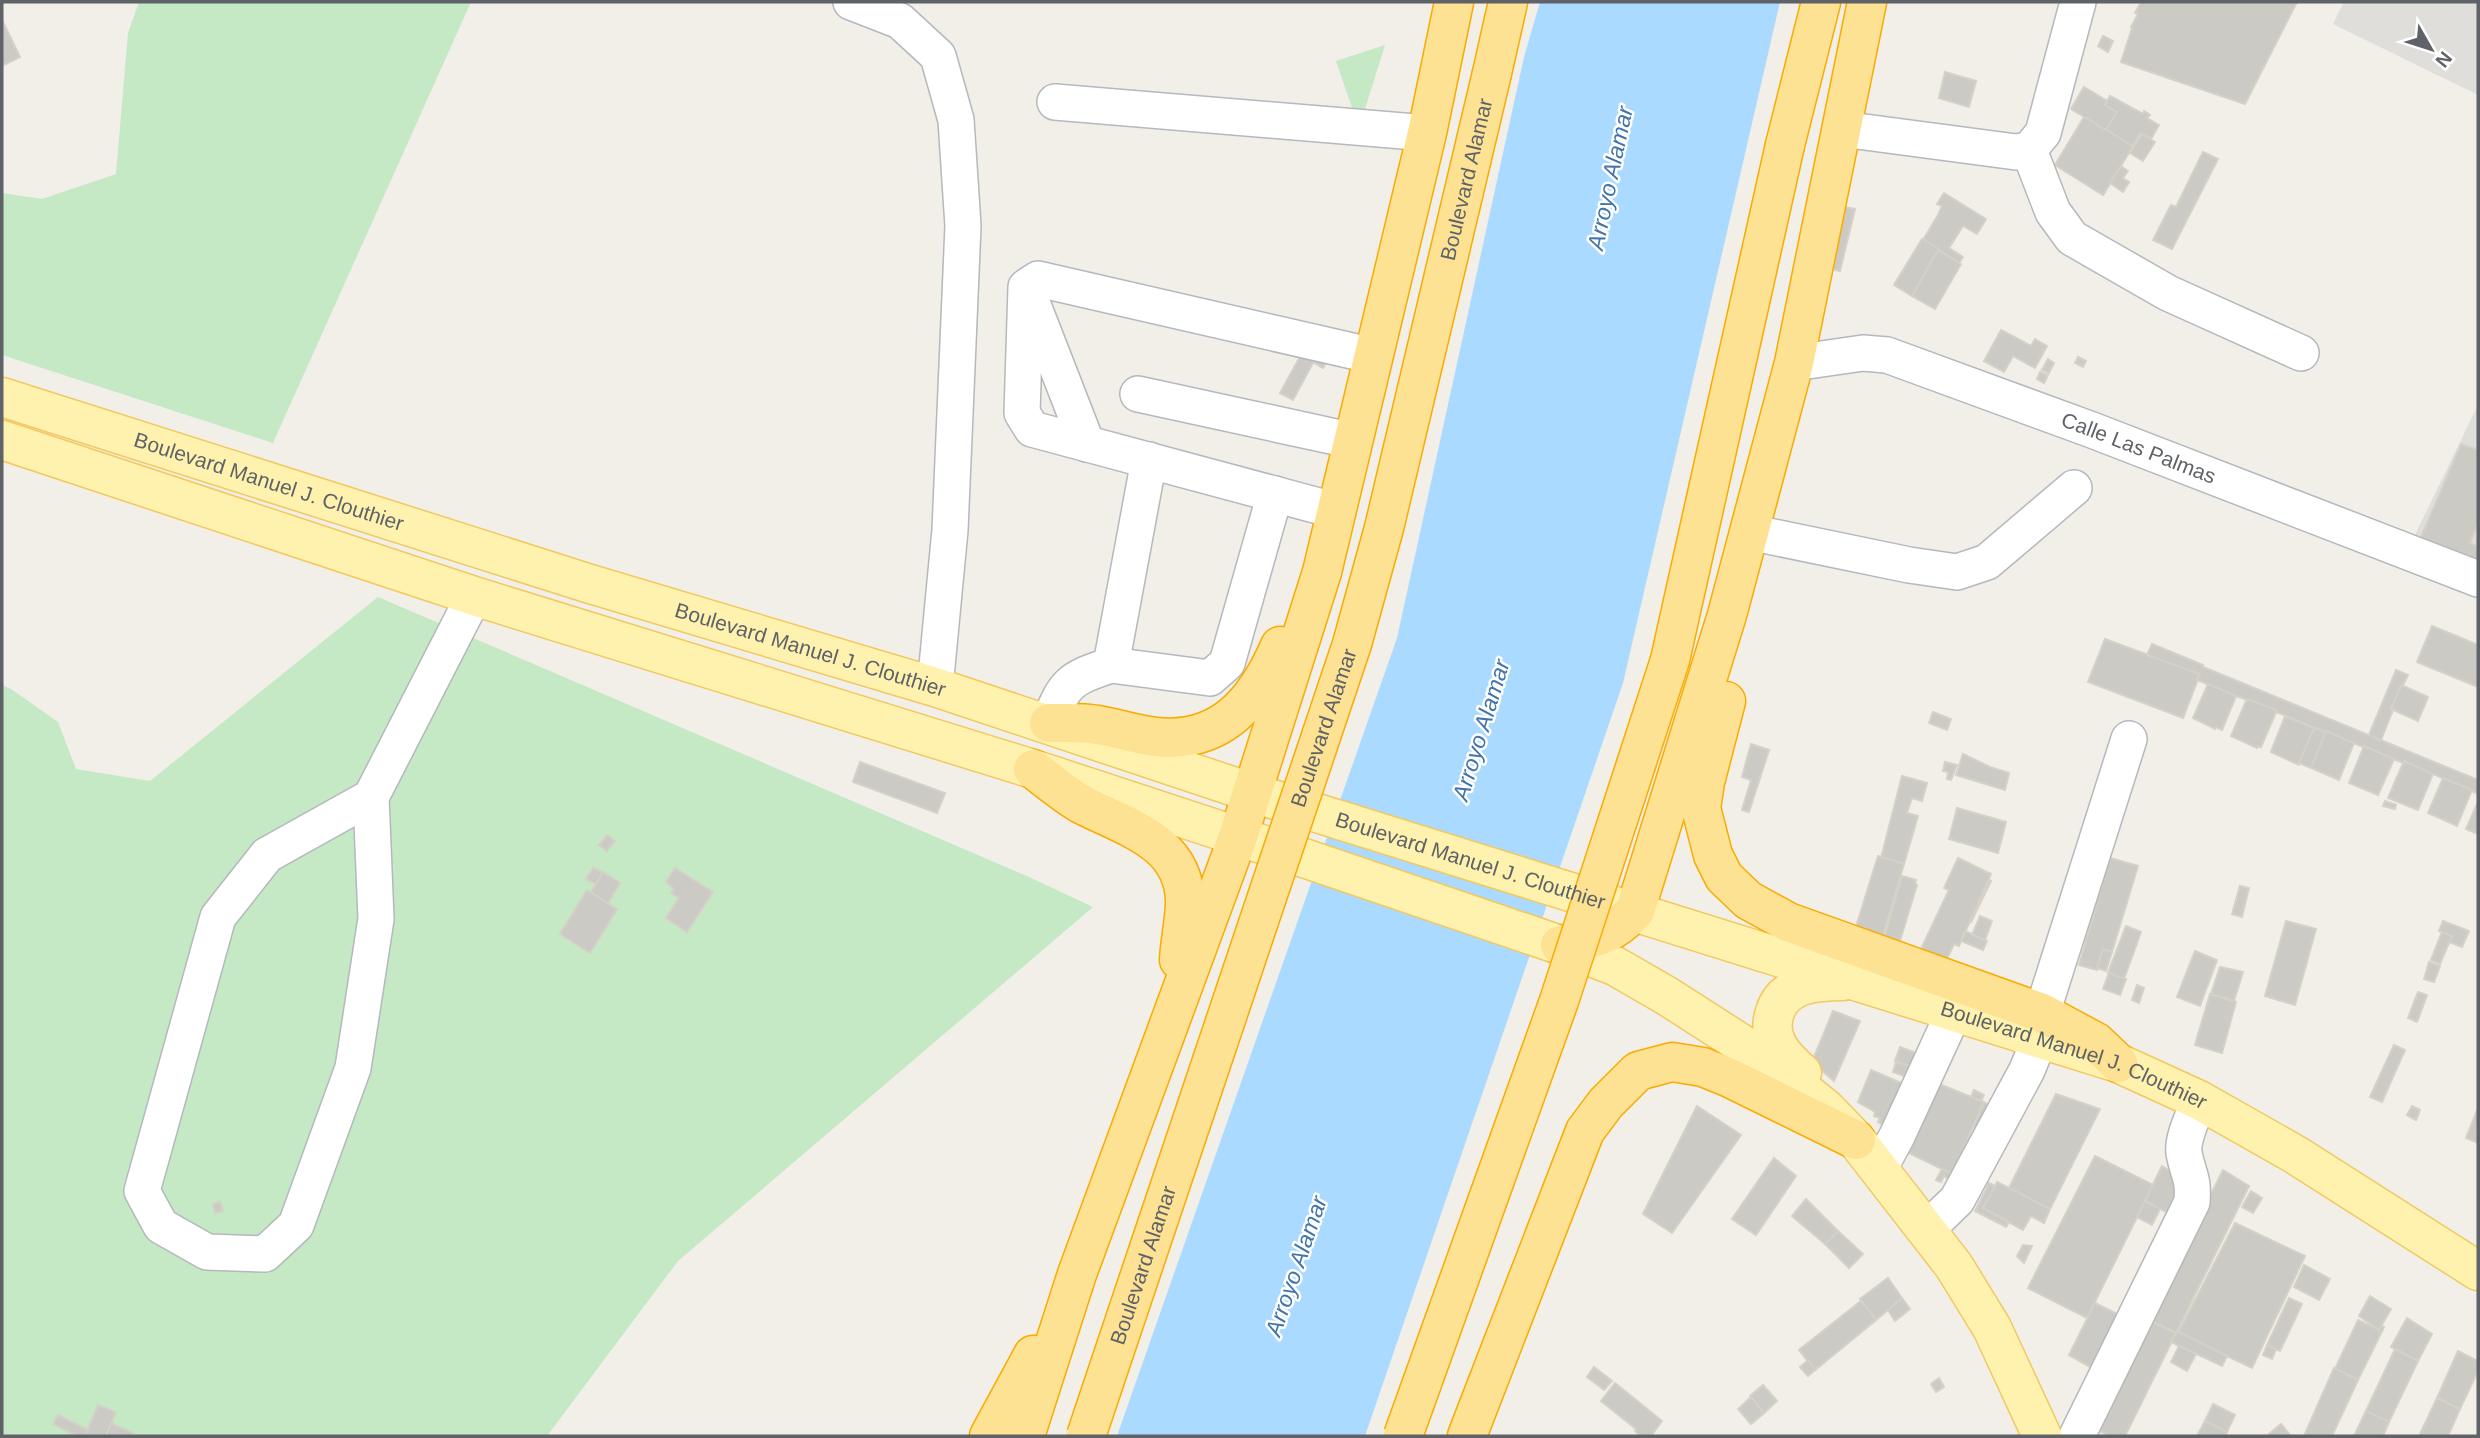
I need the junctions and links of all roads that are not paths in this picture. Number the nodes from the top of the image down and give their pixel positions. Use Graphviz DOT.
graph roads {
  1 [pos="851,2"];
  2 [pos="1454,2"];
  3 [pos="1508,2"];
  4 [pos="1821,2"];
  5 [pos="1867,2"];
  6 [pos="2078,2"];
  7 [pos="1055,102"];
  8 [pos="1842,129"];
  9 [pos="1427,133"];
  10 [pos="2029,150"];
  11 [pos="1026,287"];
  12 [pos="1088,291"];
  13 [pos="1048,344"];
  14 [pos="2301,353"];
  15 [pos="1374,356"];
  16 [pos="1794,363"];
  17 [pos="1139,394"];
  18 [pos="2,397"];
  19 [pos="2,440"];
  20 [pos="1354,441"];
  21 [pos="1087,444"];
  22 [pos="1149,460"];
  23 [pos="2074,488"];
  24 [pos="1275,494"];
  25 [pos="1337,511"];
  26 [pos="1749,532"];
  27 [pos="1322,572"];
  28 [pos="2478,579"];
  29 [pos="474,596"];
  30 [pos="1727,615"];
  31 [pos="1111,665"];
  32 [pos="935,687"];
  33 [pos="1049,723"];
  34 [pos="2129,739"];
  35 [pos="1033,769"];
  36 [pos="1253,793"];
  37 [pos="371,797"];
  38 [pos="1238,837"];
  39 [pos="1626,909"];
  40 [pos="1553,943"];
  41 [pos="1852,980"];
  42 [pos="1184,988"];
  43 [pos="1954,1012"];
  44 [pos="2041,1026"];
  45 [pos="2118,1063"];
  46 [pos="2199,1100"];
  47 [pos="1826,1109"];
  48 [pos="1868,1154"];
  49 [pos="1926,1230"];
  50 [pos="2478,1270"];
  51 [pos="1077,1274"];
  52 [pos="989,1436"];
  53 [pos="1025,1436"];
  54 [pos="1086,1436"];
  55 [pos="1403,1436"];
  56 [pos="1467,1436"];
  57 [pos="2042,1436"];
  58 [pos="2077,1436"];
  1 -- 32 [label="street"];
  2 -- 9 [label="highway"];
  3 -- 54 [label="highway, Boulevard Alamar, bridge"];
  4 -- 55 [label="highway, bridge"];
  5 -- 8 [label="highway"];
  6 -- 10 [label="street"];
  7 -- 9 [label="street"];
  8 -- 10 [label="street"];
  8 -- 16 [label="highway"];
  9 -- 15 [label="highway"];
  10 -- 14 [label="street"];
  11 -- 12 [label="street"];
  11 -- 13 [label="street"];
  11 -- 21 [label="street"];
  12 -- 13 [label="street"];
  12 -- 15 [label="street"];
  13 -- 21 [label="street"];
  15 -- 20 [label="highway"];
  16 -- 26 [label="highway"];
  16 -- 28 [label="street, Calle Las Palmas"];
  17 -- 20 [label="street"];
  18 -- 32 [label="main road, Boulevard Manuel J. Clouthier"];
  19 -- 29 [label="main road, Boulevard Manuel J. Clouthier"];
  20 -- 25 [label="highway"];
  21 -- 22 [label="street"];
  22 -- 24 [label="street"];
  22 -- 31 [label="street"];
  23 -- 26 [label="street"];
  24 -- 25 [label="street"];
  24 -- 31 [label="street"];
  25 -- 27 [label="highway"];
  26 -- 30 [label="highway"];
  27 -- 33 [label="highway"];
  27 -- 36 [label="highway"];
  29 -- 35 [label="main road, Boulevard Manuel J. Clouthier"];
  29 -- 37 [label="street"];
  30 -- 39 [label="highway"];
  30 -- 44 [label="highway"];
  31 -- 33 [label="street"];
  32 -- 33 [label="main road, Boulevard Manuel J. Clouthier"];
  33 -- 36 [label="main road, Boulevard Manuel J. Clouthier"];
  34 -- 44 [label="street"];
  35 -- 38 [label="main road, Boulevard Manuel J. Clouthier"];
  35 -- 42 [label="highway"];
  36 -- 38 [label="highway"];
  36 -- 39 [label="main road, Boulevard Manuel J. Clouthier"];
  37 -- 37 [label="street"];
  38 -- 40 [label="main road, Boulevard Manuel J. Clouthier"];
  38 -- 42 [label="highway"];
  39 -- 40 [label="highway"];
  39 -- 41 [label="main road, Boulevard Manuel J. Clouthier"];
  40 -- 47 [label="main road, Boulevard Manuel J. Clouthier"];
  41 -- 43 [label="main road, Boulevard Manuel J. Clouthier"];
  41 -- 47 [label="main road"];
  42 -- 51 [label="highway"];
  43 -- 44 [label="main road, Boulevard Manuel J. Clouthier"];
  43 -- 48 [label="street"];
  44 -- 45 [label="highway"];
  44 -- 49 [label="street"];
  45 -- 46 [label="main road, Boulevard Manuel J. Clouthier"];
  46 -- 50 [label="main road, Boulevard Manuel J. Clouthier"];
  46 -- 58 [label="street"];
  47 -- 48 [label="main road, Boulevard Manuel J. Clouthier"];
  48 -- 49 [label="main road, Boulevard Manuel J. Clouthier"];
  48 -- 56 [label="highway"];
  49 -- 57 [label="main road, Boulevard Manuel J. Clouthier"];
  51 -- 52 [label="highway"];
  51 -- 53 [label="highway"];
}
